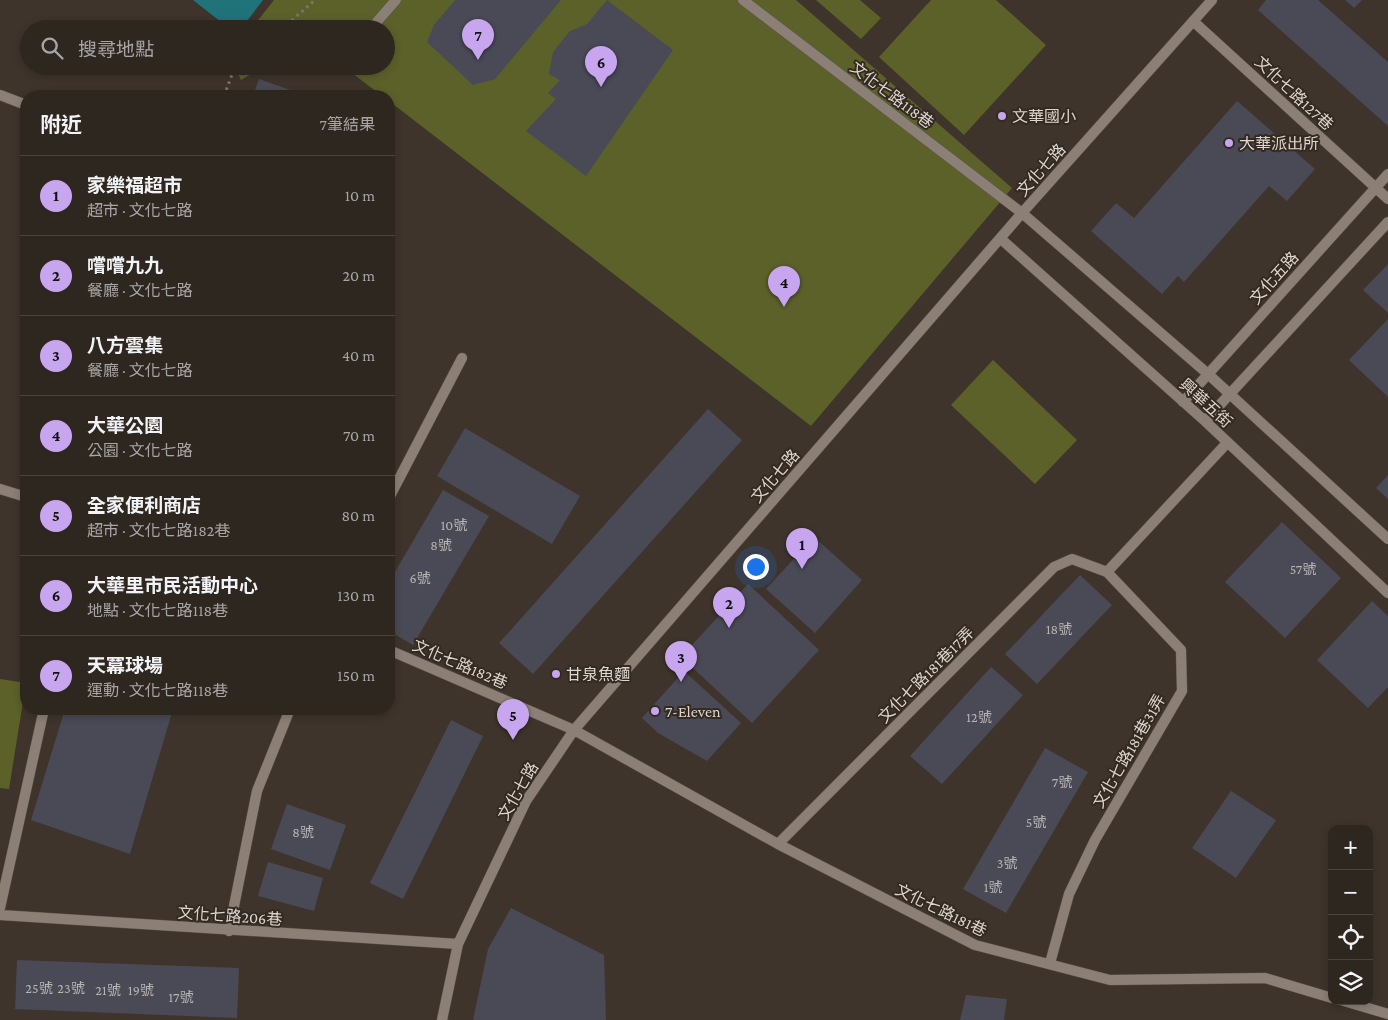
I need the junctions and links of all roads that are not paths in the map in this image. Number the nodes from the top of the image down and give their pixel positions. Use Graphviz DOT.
graph roads {
  1 [pos="396,0"];
  2 [pos="743,0"];
  3 [pos="1212,0"];
  4 [pos="378,20"];
  5 [pos="1193,20"];
  6 [pos="0,95"];
  7 [pos="20,103"];
  8 [pos="1388,174"];
  9 [pos="1375,188"];
  10 [pos="1388,199"];
  11 [pos="1022,213"];
  12 [pos="1388,222"];
  13 [pos="1001,239"];
  14 [pos="462,358"];
  15 [pos="1208,374"];
  16 [pos="1230,394"];
  17 [pos="1182,402"];
  18 [pos="1205,421"];
  19 [pos="1227,442"];
  20 [pos="395,486"];
  21 [pos="0,490"];
  22 [pos="20,495"];
  23 [pos="1388,539"];
  24 [pos="1107,572"];
  25 [pos="1388,592"];
  26 [pos="395,653"];
  27 [pos="43,715"];
  28 [pos="288,715"];
  29 [pos="574,730"];
  30 [pos="778,844"];
  31 [pos="0,908"];
  32 [pos="0,915"];
  33 [pos="229,931"];
  34 [pos="458,944"];
  35 [pos="1050,963"];
  36 [pos="1328,997"];
  37 [pos="1358,1005"];
  38 [pos="1388,1014"];
  39 [pos="442,1020"];
  1 -- 4 [label="street"];
  2 -- 11 [label="street, 文化七路118巷"];
  3 -- 5 [label="street, 文化七路"];
  5 -- 9 [label="street, 文化七路127巷"];
  5 -- 11 [label="street, 文化七路"];
  6 -- 7 [label="street"];
  8 -- 9 [label="street, 文化五路"];
  9 -- 10 [label="street, 文化七路127巷"];
  9 -- 15 [label="street, 文化五路"];
  11 -- 13 [label="street, 文化七路"];
  11 -- 15 [label="street, 興華五街"];
  12 -- 16 [label="street"];
  13 -- 17 [label="street, 興華五街"];
  13 -- 29 [label="street, 文化七路"];
  14 -- 20 [label="street"];
  15 -- 16 [label="street, 興華五街"];
  15 -- 17 [label="street, 文化五路"];
  16 -- 18 [label="street"];
  16 -- 23 [label="street, 興華五街"];
  17 -- 18 [label="street, 興華五街"];
  18 -- 19 [label="street, 興華五街"];
  19 -- 24 [label="street"];
  19 -- 25 [label="street, 興華五街"];
  21 -- 22 [label="street"];
  24 -- 30 [label="street, 文化七路181巷17弄"];
  24 -- 35 [label="street, 文化七路181巷31弄"];
  26 -- 29 [label="street, 文化七路182巷"];
  27 -- 31 [label="street"];
  28 -- 33 [label="street"];
  29 -- 30 [label="street, 文化七路181巷"];
  29 -- 34 [label="street, 文化七路"];
  30 -- 35 [label="street, 文化七路181巷"];
  32 -- 33 [label="street, 文化七路206巷"];
  33 -- 34 [label="street, 文化七路206巷"];
  34 -- 39 [label="street, 文化七路"];
  35 -- 36 [label="street, 文化七路181巷"];
  37 -- 38 [label="street"];
}
